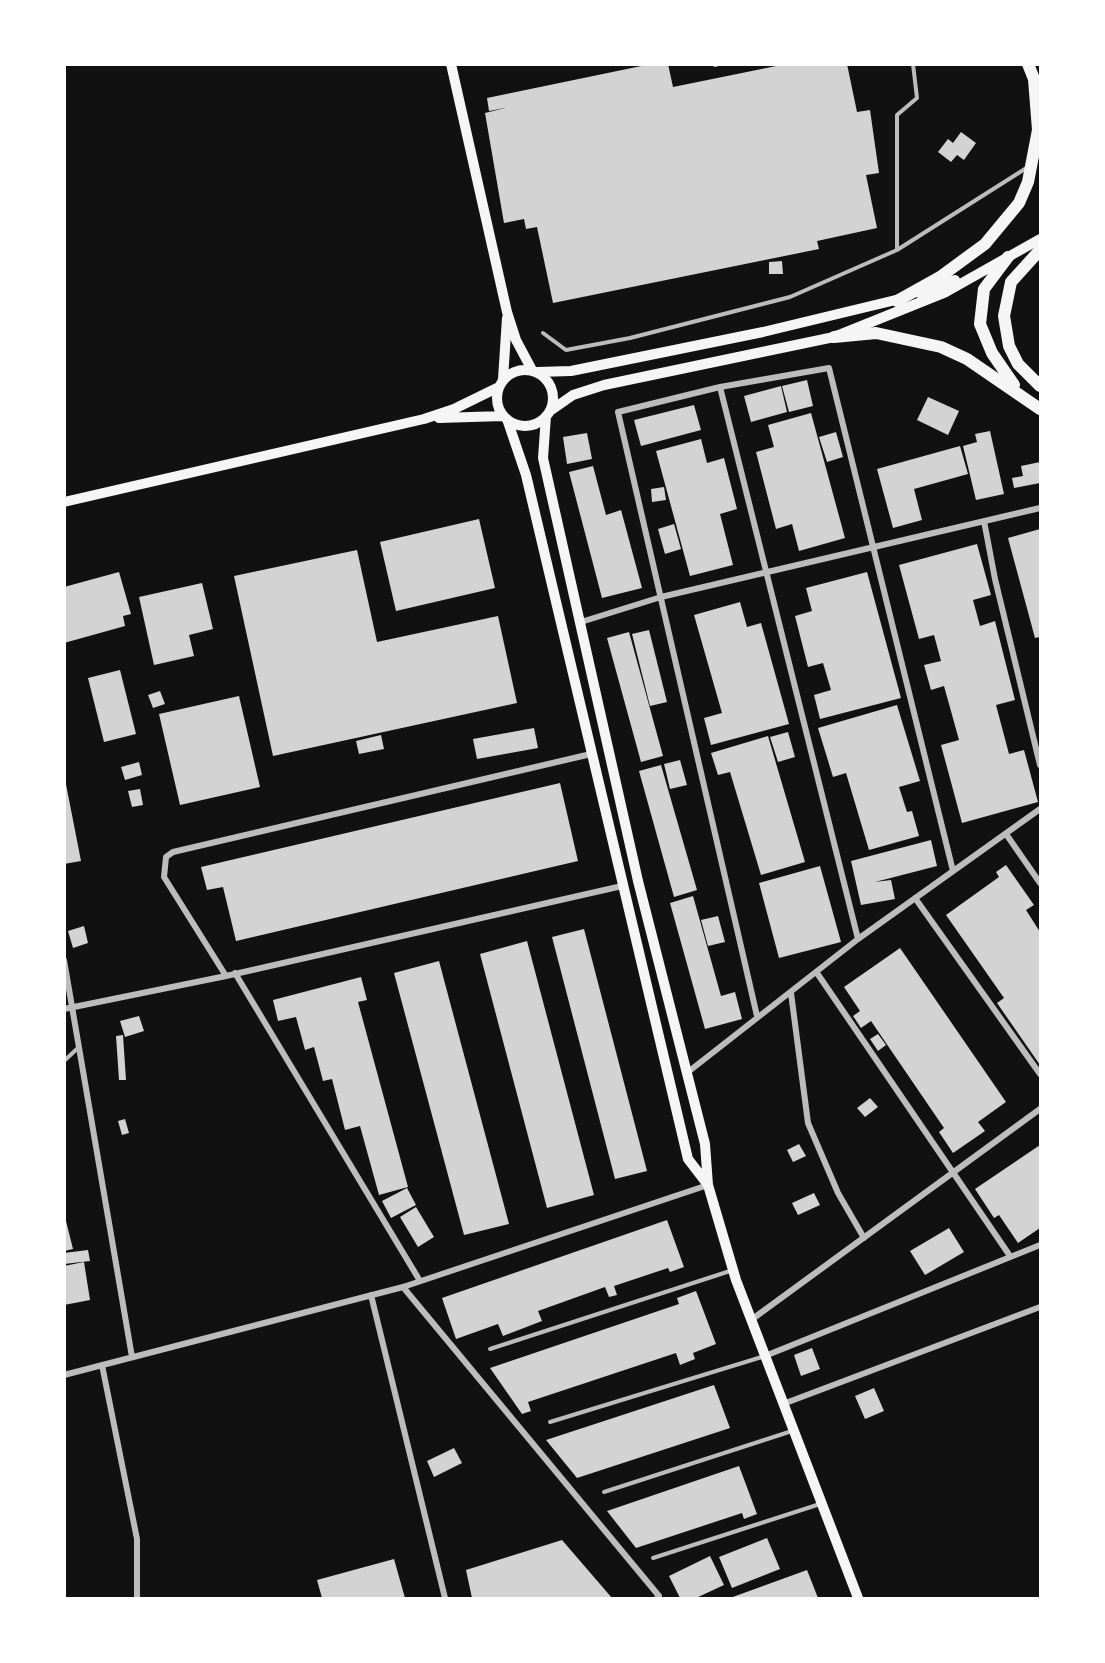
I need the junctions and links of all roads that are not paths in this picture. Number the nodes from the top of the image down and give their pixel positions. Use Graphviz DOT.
graph roads {
  1 [pos="451,64"];
  2 [pos="913,64"];
  3 [pos="1028,64"];
  4 [pos="1031,165"];
  5 [pos="1041,239"];
  6 [pos="897,250"];
  7 [pos="1041,250"];
  8 [pos="1008,257"];
  9 [pos="897,301"];
  10 [pos="507,312"];
  11 [pos="543,333"];
  12 [pos="834,337"];
  13 [pos="535,371"];
  14 [pos="501,383"];
  15 [pos="1041,386"];
  16 [pos="720,387"];
  17 [pos="1028,400"];
  18 [pos="1041,409"];
  19 [pos="548,414"];
  20 [pos="505,418"];
  21 [pos="424,419"];
  22 [pos="64,502"];
  23 [pos="1041,508"];
  24 [pos="984,521"];
  25 [pos="873,547"];
  26 [pos="766,573"];
  27 [pos="661,597"];
  28 [pos="580,622"];
  29 [pos="561,627"];
  30 [pos="591,754"];
  31 [pos="1041,765"];
  32 [pos="1041,809"];
  33 [pos="1006,834"];
  34 [pos="953,871"];
  35 [pos="638,881"];
  36 [pos="1041,882"];
  37 [pos="622,885"];
  38 [pos="915,898"];
  39 [pos="858,939"];
  40 [pos="64,960"];
  41 [pos="235,973"];
  42 [pos="817,973"];
  43 [pos="225,976"];
  44 [pos="791,993"];
  45 [pos="73,1007"];
  46 [pos="64,1009"];
  47 [pos="757,1016"];
  48 [pos="80,1047"];
  49 [pos="64,1061"];
  50 [pos="688,1072"];
  51 [pos="1041,1074"];
  52 [pos="667,1077"];
  53 [pos="1041,1109"];
  54 [pos="952,1173"];
  55 [pos="708,1185"];
  56 [pos="864,1238"];
  57 [pos="1041,1245"];
  58 [pos="1010,1256"];
  59 [pos="734,1270"];
  60 [pos="420,1281"];
  61 [pos="403,1287"];
  62 [pos="371,1295"];
  63 [pos="1041,1307"];
  64 [pos="751,1320"];
  65 [pos="490,1349"];
  66 [pos="765,1356"];
  67 [pos="132,1357"];
  68 [pos="102,1365"];
  69 [pos="64,1374"];
  70 [pos="783,1404"];
  71 [pos="550,1422"];
  72 [pos="793,1431"];
  73 [pos="604,1492"];
  74 [pos="820,1504"];
  75 [pos="653,1558"];
  76 [pos="137,1599"];
  77 [pos="445,1599"];
  78 [pos="657,1599"];
  79 [pos="858,1599"];
  1 -- 10 [label="main road"];
  2 -- 6 [label="lane"];
  3 -- 4 [label="highway"];
  4 -- 6 [label="lane"];
  4 -- 9 [label="highway"];
  5 -- 8 [label="main road"];
  6 -- 11 [label="lane"];
  7 -- 15 [label="highway"];
  8 -- 9 [label="main road"];
  8 -- 12 [label="main road"];
  8 -- 17 [label="highway"];
  9 -- 13 [label="main road"];
  10 -- 13 [label="main road"];
  10 -- 14 [label="main road"];
  12 -- 17 [label="highway"];
  12 -- 19 [label="main road"];
  13 -- 14 [label="main road"];
  13 -- 19 [label="main road"];
  14 -- 20 [label="main road"];
  14 -- 21 [label="main road"];
  16 -- 25 [label="street"];
  16 -- 26 [label="street"];
  16 -- 27 [label="street"];
  17 -- 18 [label="highway"];
  19 -- 20 [label="main road"];
  19 -- 28 [label="main road"];
  20 -- 21 [label="main road"];
  20 -- 29 [label="main road"];
  21 -- 22 [label="main road"];
  23 -- 24 [label="street"];
  24 -- 25 [label="street"];
  24 -- 31 [label="street"];
  25 -- 26 [label="street"];
  25 -- 34 [label="street"];
  26 -- 27 [label="street"];
  26 -- 39 [label="street"];
  27 -- 28 [label="street"];
  27 -- 47 [label="street"];
  28 -- 29 [label="main road"];
  28 -- 35 [label="main road"];
  29 -- 30 [label="main road"];
  30 -- 37 [label="main road"];
  30 -- 43 [label="street"];
  32 -- 33 [label="street"];
  33 -- 34 [label="street"];
  33 -- 36 [label="street"];
  34 -- 38 [label="street"];
  35 -- 37 [label="main road"];
  35 -- 50 [label="main road"];
  37 -- 41 [label="street"];
  37 -- 52 [label="main road"];
  38 -- 39 [label="street"];
  38 -- 51 [label="street"];
  39 -- 42 [label="street"];
  40 -- 45 [label="street"];
  41 -- 43 [label="street"];
  41 -- 60 [label="street"];
  42 -- 44 [label="street"];
  42 -- 54 [label="street"];
  43 -- 45 [label="street"];
  44 -- 47 [label="street"];
  44 -- 56 [label="street"];
  45 -- 46 [label="street"];
  45 -- 48 [label="street"];
  47 -- 50 [label="street"];
  48 -- 49 [label="lane"];
  48 -- 67 [label="street"];
  50 -- 52 [label="main road"];
  50 -- 55 [label="main road"];
  52 -- 55 [label="main road"];
  53 -- 54 [label="street"];
  54 -- 56 [label="street"];
  54 -- 58 [label="street"];
  55 -- 59 [label="main road"];
  55 -- 60 [label="street"];
  56 -- 64 [label="street"];
  57 -- 58 [label="street"];
  58 -- 66 [label="street"];
  59 -- 64 [label="main road"];
  59 -- 65 [label="lane"];
  60 -- 61 [label="street"];
  61 -- 62 [label="street"];
  61 -- 78 [label="street"];
  62 -- 67 [label="street"];
  62 -- 77 [label="street"];
  63 -- 70 [label="street"];
  64 -- 66 [label="main road"];
  66 -- 70 [label="main road"];
  66 -- 71 [label="lane"];
  67 -- 68 [label="street"];
  68 -- 69 [label="street"];
  68 -- 76 [label="street"];
  70 -- 72 [label="main road"];
  72 -- 73 [label="lane"];
  72 -- 74 [label="main road"];
  74 -- 75 [label="lane"];
  74 -- 79 [label="main road"];
}
